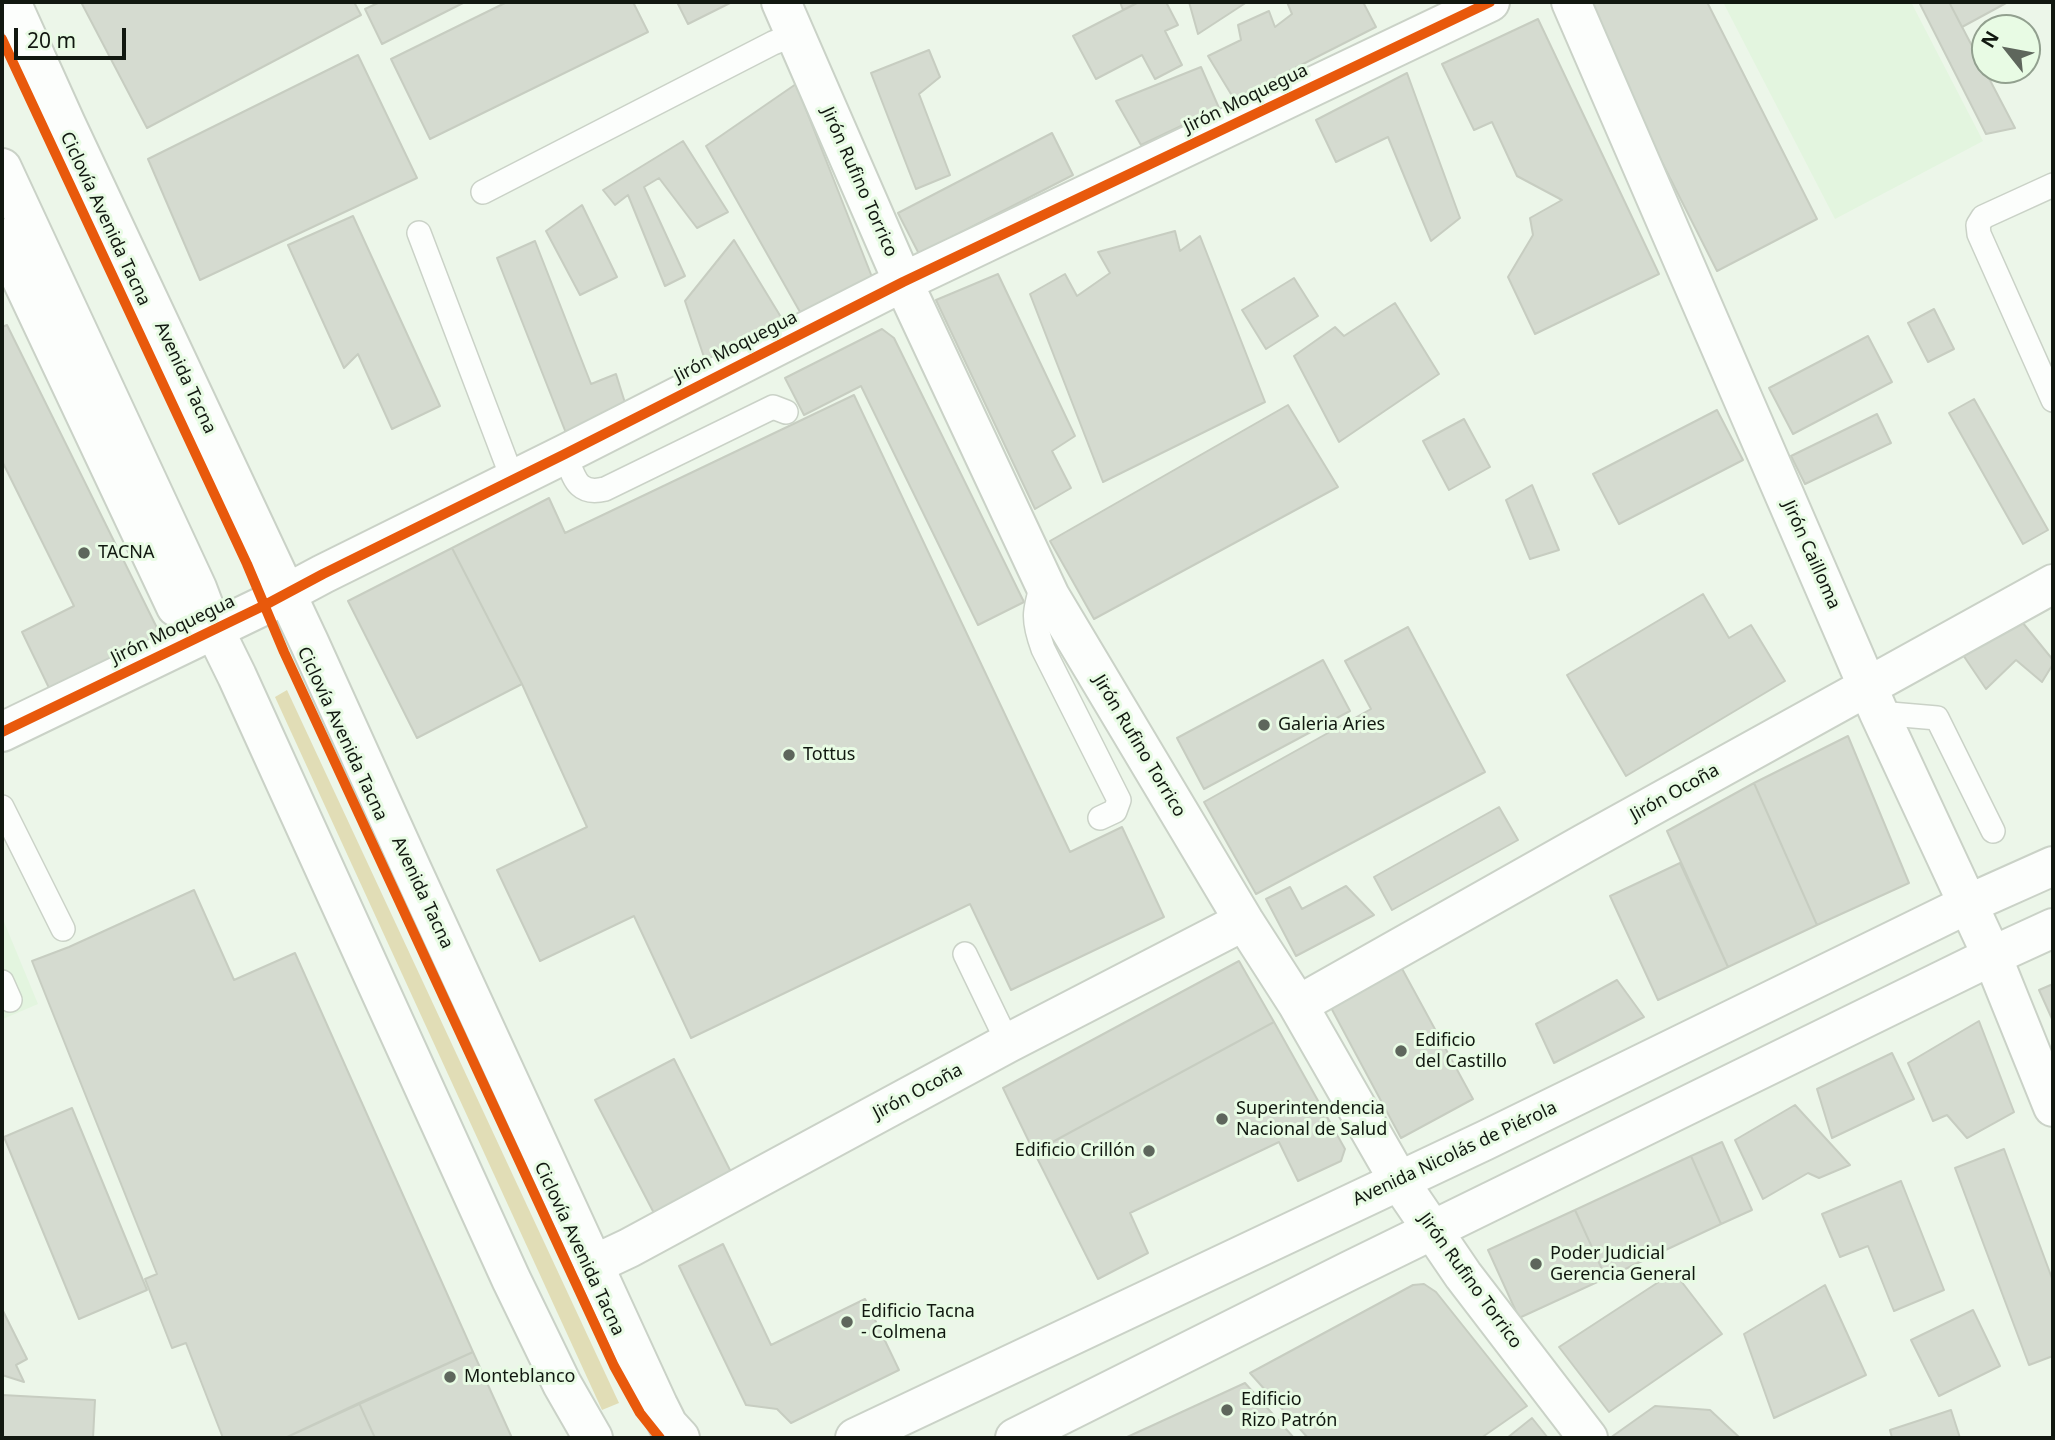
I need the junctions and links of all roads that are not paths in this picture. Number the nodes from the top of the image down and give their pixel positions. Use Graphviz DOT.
graph roads {
  1 [pos="11,2"];
  2 [pos="1490,2"];
  3 [pos="1571,2"];
  4 [pos="788,18"];
  5 [pos="2,167"];
  6 [pos="2053,185"];
  7 [pos="483,192"];
  8 [pos="419,233"];
  9 [pos="2,238"];
  10 [pos="903,282"];
  11 [pos="2053,400"];
  12 [pos="786,412"];
  13 [pos="565,454"];
  14 [pos="513,480"];
  15 [pos="1045,567"];
  16 [pos="2053,584"];
  17 [pos="286,593"];
  18 [pos="203,634"];
  19 [pos="1874,699"];
  20 [pos="2,732"];
  21 [pos="2,807"];
  22 [pos="1100,818"];
  23 [pos="1993,831"];
  24 [pos="2053,866"];
  25 [pos="1968,904"];
  26 [pos="1244,921"];
  27 [pos="2053,928"];
  28 [pos="63,929"];
  29 [pos="965,954"];
  30 [pos="1992,956"];
  31 [pos="1298,1005"];
  32 [pos="1007,1043"];
  33 [pos="2053,1107"];
  34 [pos="1399,1181"];
  35 [pos="1432,1231"];
  36 [pos="593,1265"];
  37 [pos="563,1438"];
  38 [pos="593,1438"];
  39 [pos="680,1438"];
  40 [pos="855,1438"];
  41 [pos="1014,1438"];
  42 [pos="1588,1438"];
  1 -- 17 [label="main road, Avenida Tacna"];
  2 -- 10 [label="main road, Jirón Moquegua"];
  3 -- 19 [label="main road, Jirón Cailloma"];
  4 -- 7 [label="lane"];
  4 -- 10 [label="main road, Jirón Rufino Torrico"];
  5 -- 18 [label="main road"];
  6 -- 11 [label="lane"];
  8 -- 14 [label="lane"];
  9 -- 18 [label="main road"];
  10 -- 13 [label="main road, Jirón Moquegua"];
  10 -- 15 [label="main road, Jirón Rufino Torrico"];
  12 -- 13 [label="lane"];
  13 -- 14 [label="main road, Jirón Moquegua"];
  14 -- 17 [label="main road, Jirón Moquegua"];
  15 -- 22 [label="lane"];
  15 -- 26 [label="main road, Jirón Rufino Torrico"];
  16 -- 19 [label="main road, Jirón Ocoña"];
  17 -- 18 [label="main road, Jirón Moquegua"];
  17 -- 36 [label="main road, Avenida Tacna"];
  18 -- 20 [label="main road, Jirón Moquegua"];
  18 -- 37 [label="main road"];
  18 -- 38 [label="main road"];
  19 -- 23 [label="lane"];
  19 -- 25 [label="main road, Jirón Cailloma"];
  19 -- 31 [label="main road, Jirón Ocoña"];
  21 -- 28 [label="lane"];
  24 -- 25 [label="main road, Avenida Nicolás de Piérola"];
  25 -- 30 [label="main road, Jirón Cailloma"];
  25 -- 34 [label="main road, Avenida Nicolás de Piérola"];
  26 -- 31 [label="main road, Jirón Rufino Torrico"];
  26 -- 32 [label="main road, Jirón Ocoña"];
  27 -- 30 [label="main road"];
  29 -- 32 [label="lane"];
  30 -- 33 [label="main road, Jirón Cailloma"];
  30 -- 35 [label="main road"];
  31 -- 34 [label="main road, Jirón Rufino Torrico"];
  32 -- 36 [label="main road, Jirón Ocoña"];
  34 -- 35 [label="main road, Jirón Rufino Torrico"];
  34 -- 40 [label="main road, Avenida Nicolás de Piérola"];
  35 -- 41 [label="main road"];
  35 -- 42 [label="main road, Jirón Rufino Torrico"];
  36 -- 39 [label="main road, Avenida Tacna"];
}
